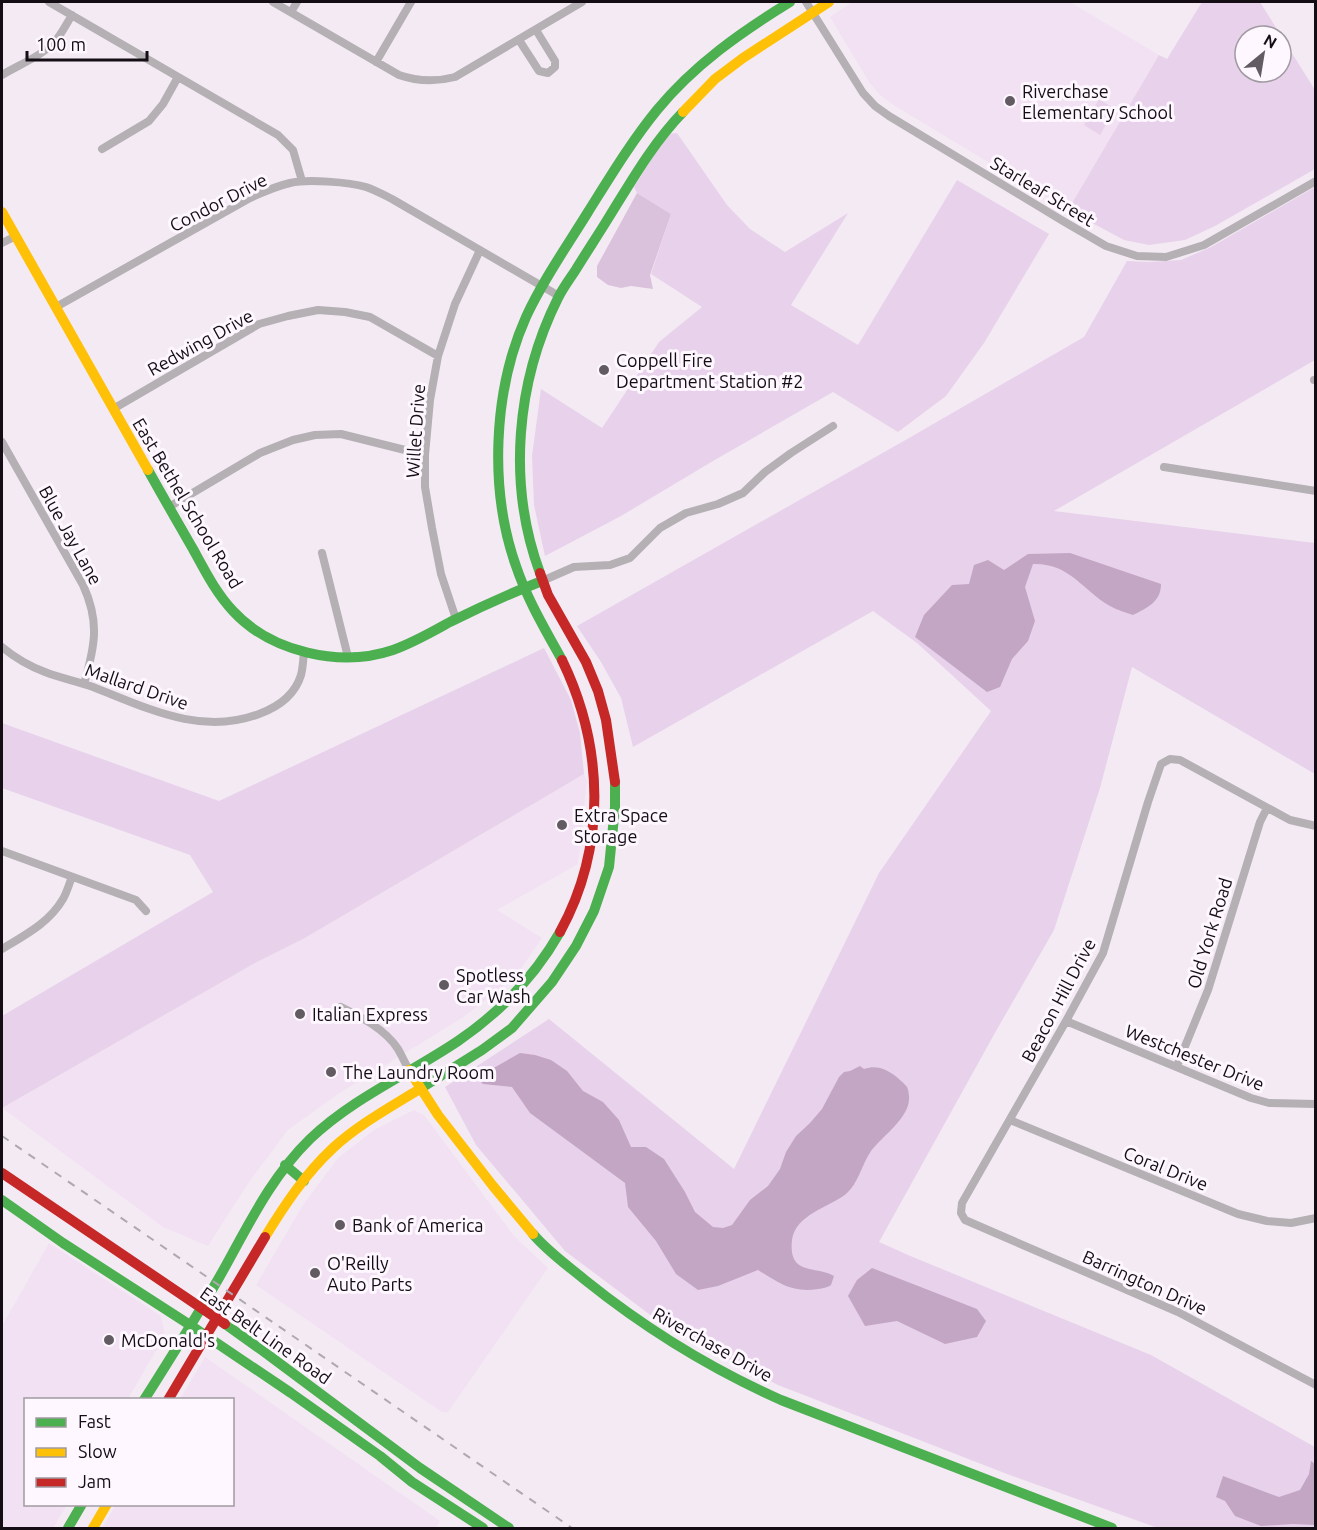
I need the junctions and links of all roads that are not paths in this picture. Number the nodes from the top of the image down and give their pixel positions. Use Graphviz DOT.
graph roads {
  1 [pos="50,2"];
  2 [pos="273,2"];
  3 [pos="297,2"];
  4 [pos="411,2"];
  5 [pos="582,2"];
  6 [pos="790,2"];
  7 [pos="829,2"];
  8 [pos="809,6"];
  9 [pos="291,12"];
  10 [pos="72,15"];
  11 [pos="536,30"];
  12 [pos="519,40"];
  13 [pos="376,62"];
  14 [pos="2,75"];
  15 [pos="178,77"];
  16 [pos="102,149"];
  17 [pos="302,181"];
  18 [pos="1316,181"];
  19 [pos="2,212"];
  20 [pos="16,236"];
  21 [pos="2,243"];
  22 [pos="480,250"];
  23 [pos="543,287"];
  24 [pos="559,297"];
  25 [pos="56,307"];
  26 [pos="438,356"];
  27 [pos="113,409"];
  28 [pos="833,426"];
  29 [pos="2,442"];
  30 [pos="425,455"];
  31 [pos="1164,467"];
  32 [pos="1316,491"];
  33 [pos="169,507"];
  34 [pos="322,553"];
  35 [pos="542,580"];
  36 [pos="525,588"];
  37 [pos="456,619"];
  38 [pos="2,646"];
  39 [pos="304,653"];
  40 [pos="348,657"];
  41 [pos="84,684"];
  42 [pos="1267,808"];
  43 [pos="1316,826"];
  44 [pos="2,850"];
  45 [pos="72,877"];
  46 [pos="146,911"];
  47 [pos="2,949"];
  48 [pos="546,953"];
  49 [pos="565,964"];
  50 [pos="341,1007"];
  51 [pos="1066,1021"];
  52 [pos="1177,1066"];
  53 [pos="409,1070"];
  54 [pos="421,1088"];
  55 [pos="1316,1104"];
  56 [pos="1010,1120"];
  57 [pos="285,1165"];
  58 [pos="2,1173"];
  59 [pos="304,1181"];
  60 [pos="2,1200"];
  61 [pos="961,1213"];
  62 [pos="1316,1218"];
  63 [pos="76,1224"];
  64 [pos="63,1243"];
  65 [pos="201,1308"];
  66 [pos="216,1319"];
  67 [pos="190,1325"];
  68 [pos="206,1336"];
  69 [pos="1316,1385"];
  70 [pos="145,1398"];
  71 [pos="169,1398"];
  72 [pos="420,1468"];
  73 [pos="412,1482"];
  74 [pos="81,1506"];
  75 [pos="106,1506"];
  76 [pos="68,1528"];
  77 [pos="93,1528"];
  78 [pos="483,1528"];
  79 [pos="509,1528"];
  80 [pos="1112,1528"];
  1 -- 10 [label="street"];
  2 -- 9 [label="street"];
  3 -- 9 [label="street"];
  4 -- 13 [label="street"];
  5 -- 11 [label="street"];
  6 -- 23 [label="main road"];
  7 -- 8 [label="main road"];
  8 -- 18 [label="street, Starleaf Street"];
  8 -- 24 [label="main road"];
  9 -- 13 [label="street"];
  10 -- 14 [label="street"];
  10 -- 15 [label="street"];
  11 -- 12 [label="street"];
  11 -- 12 [label="street"];
  12 -- 13 [label="street"];
  15 -- 16 [label="street"];
  15 -- 17 [label="street"];
  17 -- 22 [label="street, Condor Drive"];
  17 -- 25 [label="street, Condor Drive"];
  19 -- 20 [label="main road, East Bethel School Road"];
  20 -- 21 [label="street"];
  20 -- 25 [label="main road, East Bethel School Road"];
  22 -- 23 [label="street, Condor Drive"];
  22 -- 26 [label="street, Willet Drive"];
  23 -- 24 [label="street, Condor Drive"];
  23 -- 36 [label="main road"];
  24 -- 35 [label="main road"];
  25 -- 27 [label="main road, East Bethel School Road"];
  26 -- 27 [label="street, Redwing Drive"];
  26 -- 30 [label="street, Willet Drive"];
  27 -- 33 [label="main road, East Bethel School Road"];
  28 -- 35 [label="street"];
  29 -- 41 [label="street, Blue Jay Lane"];
  30 -- 33 [label="street"];
  30 -- 37 [label="street, Willet Drive"];
  31 -- 32 [label="street"];
  33 -- 39 [label="main road, East Bethel School Road"];
  34 -- 40 [label="street"];
  35 -- 36 [label="main road, East Bethel School Road"];
  35 -- 49 [label="main road"];
  36 -- 37 [label="main road, East Bethel School Road"];
  36 -- 48 [label="main road"];
  37 -- 40 [label="main road, East Bethel School Road"];
  38 -- 41 [label="street, Mallard Drive"];
  39 -- 40 [label="main road, East Bethel School Road"];
  39 -- 41 [label="street, Mallard Drive"];
  42 -- 43 [label="street"];
  42 -- 51 [label="street, Beacon Hill Drive"];
  42 -- 52 [label="street, Old York Road"];
  44 -- 45 [label="street"];
  45 -- 46 [label="street"];
  45 -- 47 [label="street"];
  48 -- 49 [label="main road"];
  48 -- 53 [label="main road"];
  49 -- 54 [label="main road"];
  50 -- 53 [label="street, Riverchase Drive"];
  51 -- 52 [label="street, Westchester Drive"];
  51 -- 56 [label="street, Beacon Hill Drive"];
  52 -- 55 [label="street, Westchester Drive"];
  53 -- 54 [label="main road, Riverchase Drive"];
  53 -- 57 [label="main road"];
  54 -- 59 [label="main road"];
  54 -- 80 [label="main road, Riverchase Drive"];
  56 -- 61 [label="street, Beacon Hill Drive"];
  56 -- 62 [label="street, Coral Drive"];
  57 -- 59 [label="main road"];
  57 -- 65 [label="main road"];
  58 -- 63 [label="main road, East Belt Line Road"];
  59 -- 66 [label="main road"];
  60 -- 64 [label="main road, East Belt Line Road"];
  61 -- 69 [label="street, Barrington Drive"];
  63 -- 64 [label="main road"];
  63 -- 65 [label="main road, East Belt Line Road"];
  64 -- 67 [label="main road, East Belt Line Road"];
  65 -- 66 [label="main road, East Belt Line Road"];
  65 -- 67 [label="main road"];
  66 -- 68 [label="main road"];
  66 -- 72 [label="main road, East Belt Line Road"];
  67 -- 68 [label="main road, East Belt Line Road"];
  67 -- 70 [label="main road"];
  68 -- 71 [label="main road"];
  68 -- 73 [label="main road, East Belt Line Road"];
  72 -- 73 [label="main road"];
  72 -- 79 [label="main road, East Belt Line Road"];
  73 -- 78 [label="main road, East Belt Line Road"];
  74 -- 76 [label="main road"];
  75 -- 77 [label="main road"];
}
